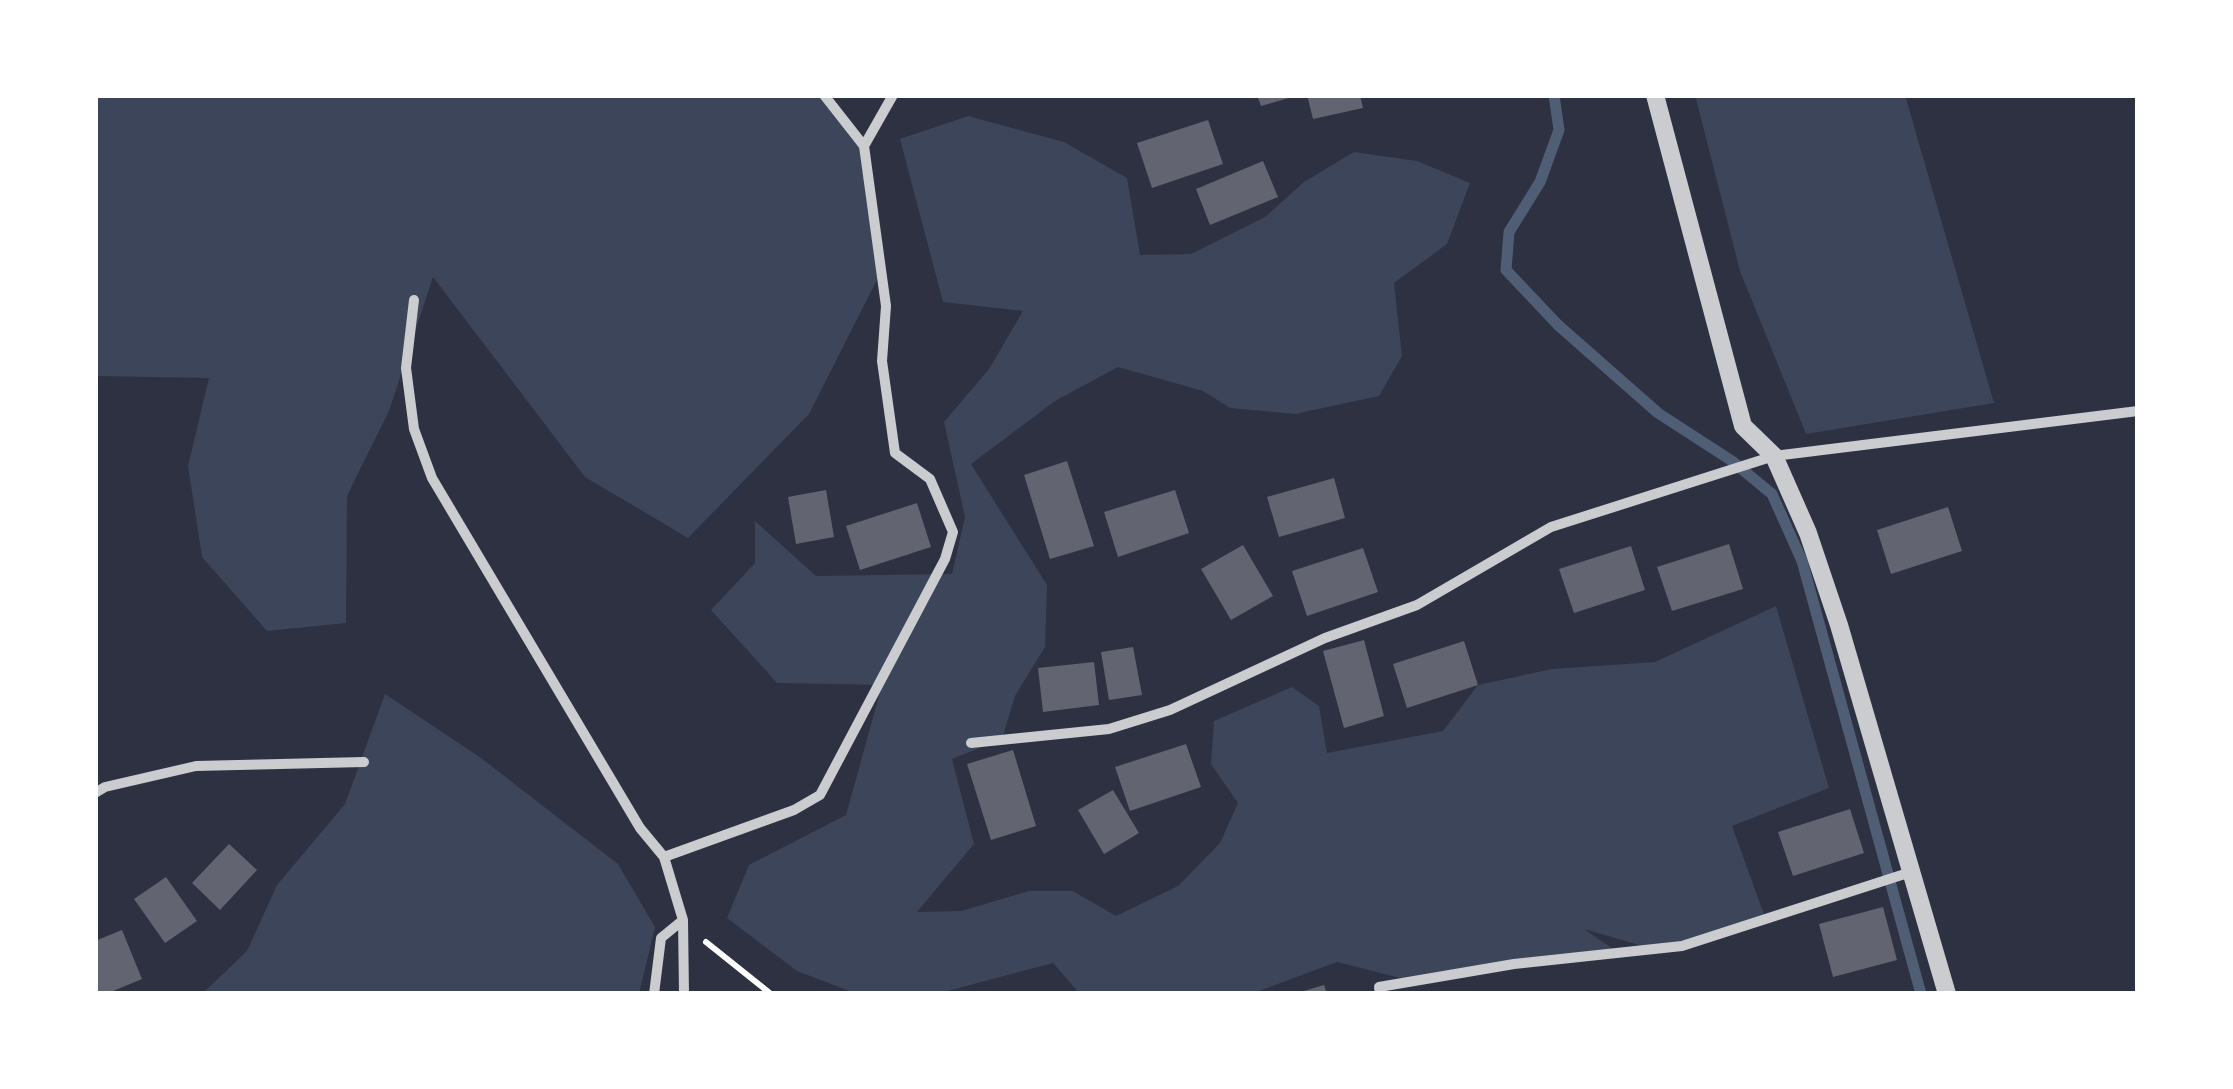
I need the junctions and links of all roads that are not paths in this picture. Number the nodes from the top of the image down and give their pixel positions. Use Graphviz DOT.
graph roads {
  1 [pos="824,95"];
  2 [pos="892,95"];
  3 [pos="1655,95"];
  4 [pos="864,146"];
  5 [pos="414,300"];
  6 [pos="2138,411"];
  7 [pos="1774,456"];
  8 [pos="971,743"];
  9 [pos="364,762"];
  10 [pos="95,793"];
  11 [pos="664,858"];
  12 [pos="1910,872"];
  13 [pos="682,920"];
  14 [pos="654,994"];
  15 [pos="684,994"];
  16 [pos="1380,994"];
  17 [pos="1946,994"];
  1 -- 4 [label="street"];
  2 -- 4 [label="street"];
  3 -- 7 [label="street"];
  4 -- 11 [label="street"];
  5 -- 11 [label="street"];
  6 -- 7 [label="street"];
  7 -- 8 [label="street"];
  7 -- 12 [label="street"];
  9 -- 10 [label="street"];
  11 -- 13 [label="street"];
  12 -- 16 [label="street"];
  12 -- 17 [label="street"];
  13 -- 14 [label="street"];
  13 -- 15 [label="street"];
}
